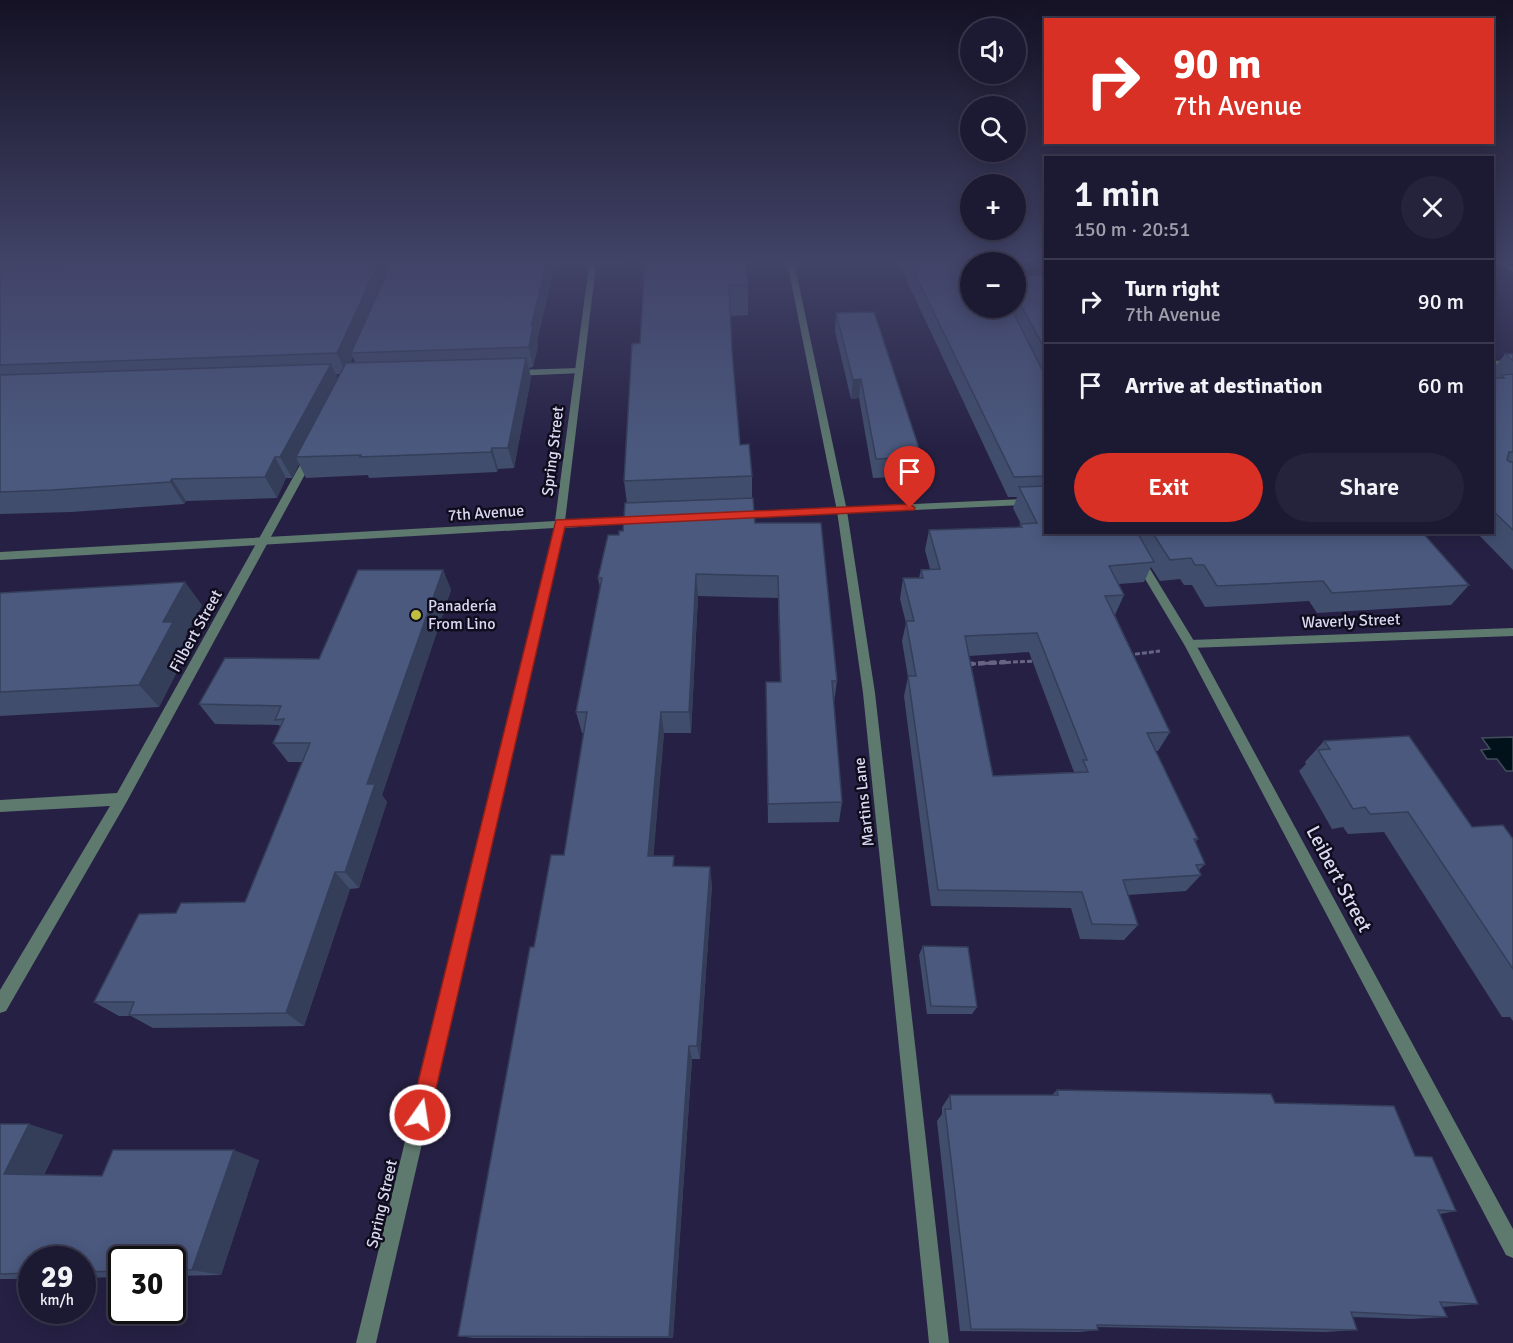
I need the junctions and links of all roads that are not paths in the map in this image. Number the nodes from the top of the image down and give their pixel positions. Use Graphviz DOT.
graph roads {
  1 [pos="585,325"];
  2 [pos="803,325"];
  3 [pos="1513,362"];
  4 [pos="1494,363"];
  5 [pos="579,371"];
  6 [pos="500,373"];
  7 [pos="318,440"];
  8 [pos="1044,501"];
  9 [pos="842,511"];
  10 [pos="724,516"];
  11 [pos="654,519"];
  12 [pos="560,523"];
  13 [pos="264,543"];
  14 [pos="1134,553"];
  15 [pos="0,556"];
  16 [pos="1513,632"];
  17 [pos="1190,644"];
  18 [pos="121,799"];
  19 [pos="0,806"];
  20 [pos="0,1005"];
  21 [pos="1513,1248"];
  22 [pos="366,1343"];
  23 [pos="939,1343"];
  1 -- 5 [label="street, Spring Street"];
  2 -- 9 [label="street, Martins Lane"];
  3 -- 4 [label="street"];
  5 -- 6 [label="street"];
  5 -- 12 [label="street, Spring Street"];
  7 -- 13 [label="street, Filbert Street"];
  8 -- 9 [label="street"];
  9 -- 10 [label="street"];
  9 -- 23 [label="street, Martins Lane"];
  11 -- 12 [label="street, 7th Avenue"];
  12 -- 13 [label="street, 7th Avenue"];
  12 -- 22 [label="street, Spring Street"];
  13 -- 15 [label="street, 7th Avenue"];
  13 -- 18 [label="street, Filbert Street"];
  14 -- 17 [label="street, Leibert Street"];
  16 -- 17 [label="street, Waverly Street"];
  17 -- 21 [label="street, Leibert Street"];
  18 -- 19 [label="street"];
  18 -- 20 [label="street, Filbert Street"];
}
